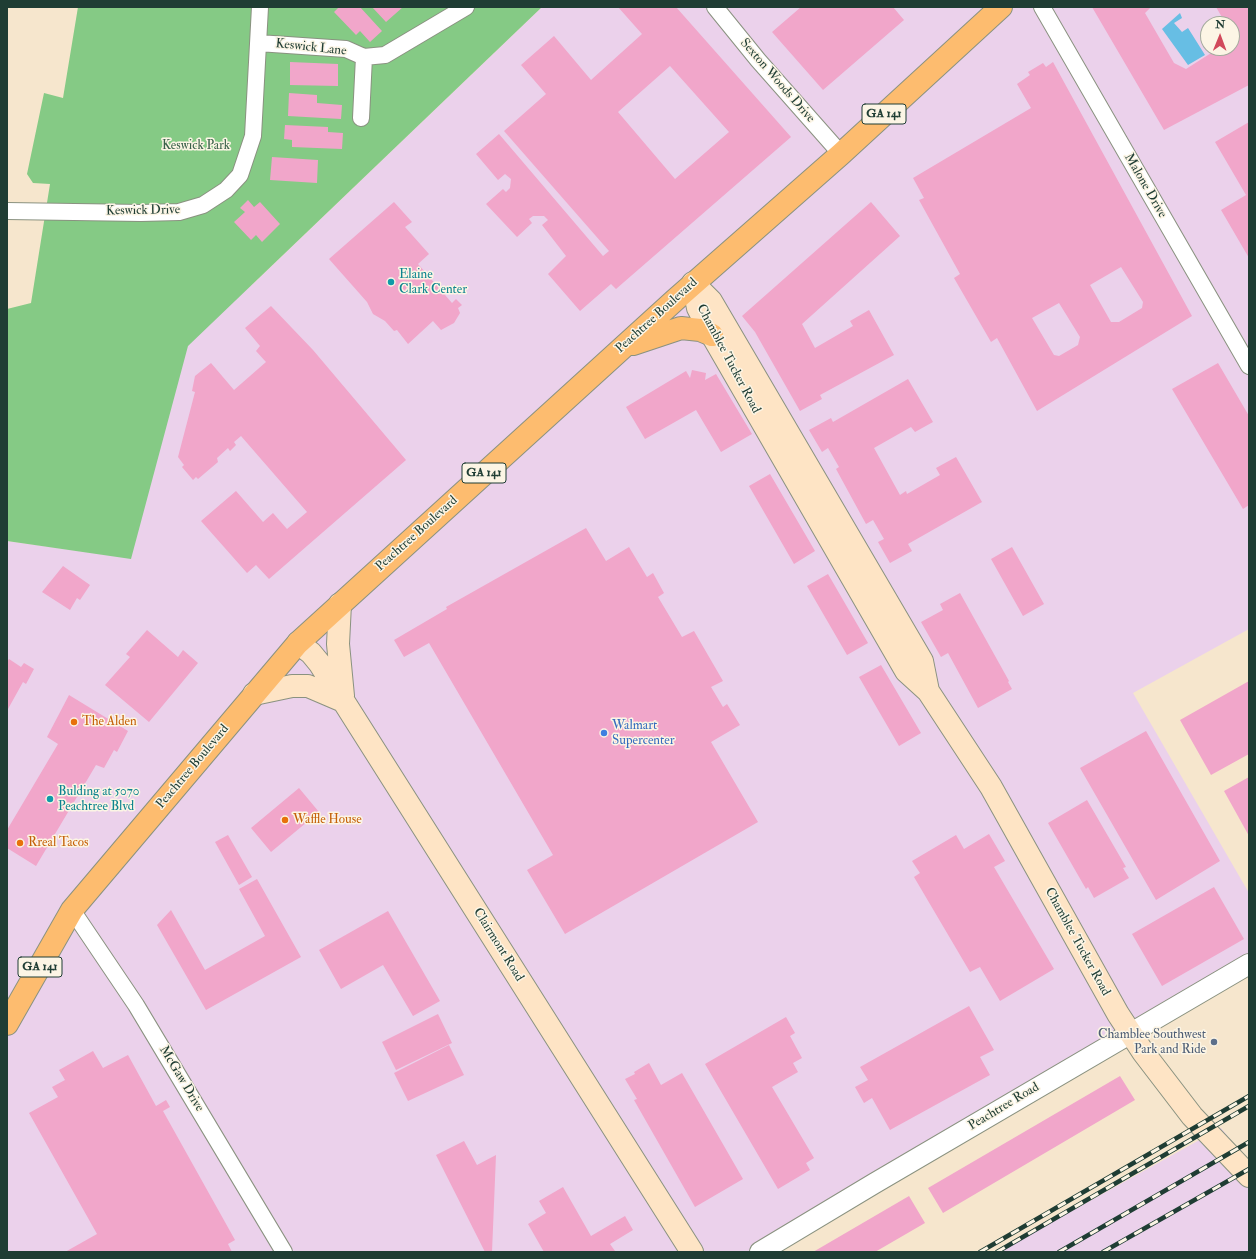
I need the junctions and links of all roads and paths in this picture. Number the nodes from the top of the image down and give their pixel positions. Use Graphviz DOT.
graph roads {
  1 [pos="260,7"];
  2 [pos="466,7"];
  3 [pos="715,7"];
  4 [pos="1001,7"];
  5 [pos="1042,7"];
  6 [pos="258,43"];
  7 [pos="364,57"];
  8 [pos="361,118"];
  9 [pos="841,154"];
  10 [pos="7,211"];
  11 [pos="693,283"];
  12 [pos="712,335"];
  13 [pos="622,348"];
  14 [pos="1249,366"];
  15 [pos="340,604"];
  16 [pos="298,643"];
  17 [pos="928,691"];
  18 [pos="254,694"];
  19 [pos="344,703"];
  20 [pos="72,910"];
  21 [pos="1249,964"];
  22 [pos="7,1024"];
  23 [pos="1130,1033"];
  24 [pos="1249,1176"];
  25 [pos="284,1252"];
  26 [pos="692,1252"];
  27 [pos="760,1252"];
  1 -- 6 [label="street, Keswick Drive"];
  2 -- 7 [label="street, Keswick Lane"];
  3 -- 9 [label="street, Sexton Woods Drive"];
  4 -- 9 [label="highway, Peachtree Boulevard / GA 141"];
  5 -- 14 [label="street, Malone Drive"];
  6 -- 7 [label="street, Keswick Lane"];
  6 -- 10 [label="street, Keswick Drive"];
  7 -- 8 [label="street, Keswick Lane"];
  9 -- 11 [label="highway, Peachtree Boulevard / GA 141"];
  11 -- 12 [label="main road, Chamblee Tucker Road"];
  11 -- 13 [label="highway, Peachtree Boulevard / GA 141"];
  11 -- 17 [label="main road, Chamblee Tucker Road"];
  12 -- 13 [label="highway"];
  12 -- 17 [label="main road, Chamblee Tucker Road"];
  13 -- 15 [label="highway, Peachtree Boulevard / GA 141"];
  15 -- 16 [label="highway, Peachtree Boulevard / GA 141"];
  15 -- 19 [label="main road"];
  16 -- 18 [label="highway, Peachtree Boulevard / GA 141"];
  16 -- 19 [label="main road, Clairmont Road"];
  17 -- 23 [label="main road, Chamblee Tucker Road"];
  18 -- 19 [label="main road"];
  18 -- 20 [label="highway, Peachtree Boulevard / GA 141"];
  19 -- 26 [label="main road, Clairmont Road"];
  20 -- 22 [label="highway, Peachtree Boulevard / GA 141"];
  20 -- 25 [label="street, McGaw Drive"];
  21 -- 23 [label="street, Peachtree Road"];
  23 -- 24 [label="main road, Chamblee Tucker Road"];
  23 -- 27 [label="street, Peachtree Road"];
}
